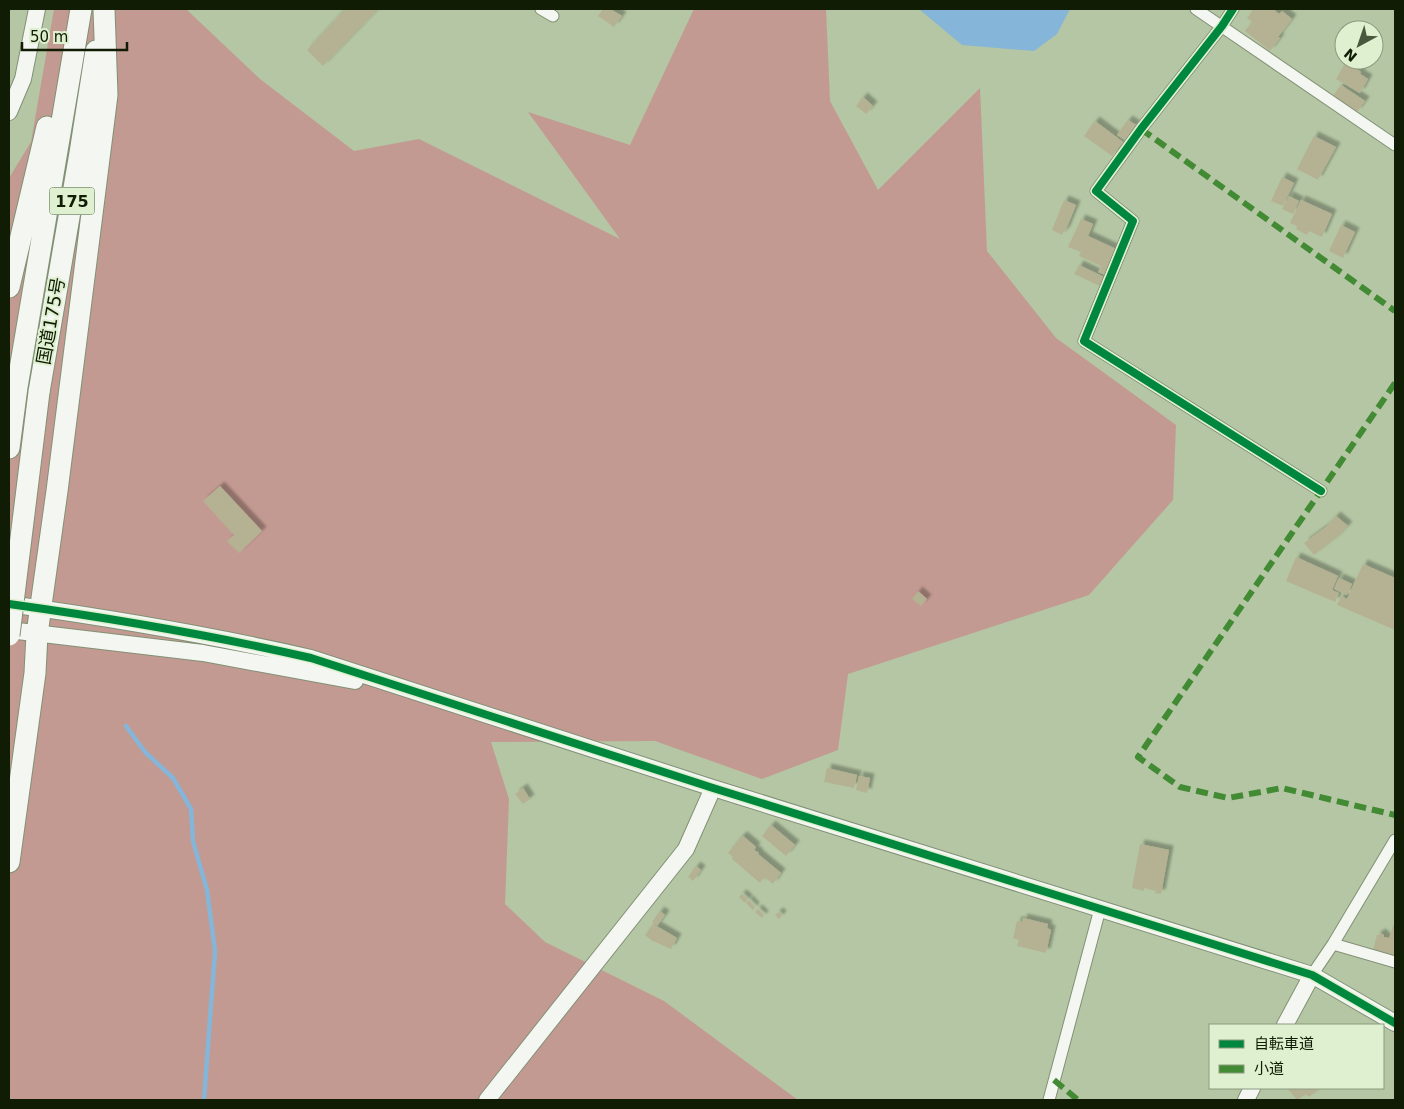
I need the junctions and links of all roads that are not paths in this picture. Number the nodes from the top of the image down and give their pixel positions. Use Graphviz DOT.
graph roads {
  1 [pos="37,9"];
  2 [pos="80,9"];
  3 [pos="103,9"];
  4 [pos="541,9"];
  5 [pos="1196,9"];
  6 [pos="1233,9"];
  7 [pos="553,16"];
  8 [pos="1222,26"];
  9 [pos="9,112"];
  10 [pos="1395,146"];
  11 [pos="9,287"];
  12 [pos="9,448"];
  13 [pos="1321,491"];
  14 [pos="9,604"];
  15 [pos="40,609"];
  16 [pos="9,630"];
  17 [pos="36,634"];
  18 [pos="9,635"];
  19 [pos="424,694"];
  20 [pos="714,788"];
  21 [pos="1395,840"];
  22 [pos="9,862"];
  23 [pos="1100,909"];
  24 [pos="1333,944"];
  25 [pos="1395,962"];
  26 [pos="1312,975"];
  27 [pos="1395,1023"];
  28 [pos="1286,1024"];
  29 [pos="487,1100"];
  30 [pos="1049,1100"];
  1 -- 9 [label="street"];
  2 -- 11 [label="highway"];
  2 -- 12 [label="highway, 国道175号 / 175"];
  3 -- 15 [label="highway"];
  3 -- 18 [label="highway, 国道175号 / 175, bridge"];
  4 -- 7 [label="street"];
  5 -- 8 [label="street"];
  6 -- 8 [label="street"];
  8 -- 10 [label="street"];
  8 -- 13 [label="street"];
  14 -- 15 [label="street"];
  15 -- 17 [label="highway"];
  15 -- 19 [label="street"];
  16 -- 17 [label="street"];
  17 -- 19 [label="street"];
  17 -- 22 [label="highway"];
  19 -- 20 [label="street"];
  20 -- 23 [label="street"];
  20 -- 29 [label="street"];
  21 -- 24 [label="street"];
  23 -- 26 [label="street"];
  23 -- 30 [label="street"];
  24 -- 25 [label="street"];
  24 -- 26 [label="street"];
  26 -- 27 [label="street"];
  26 -- 28 [label="street"];
}
